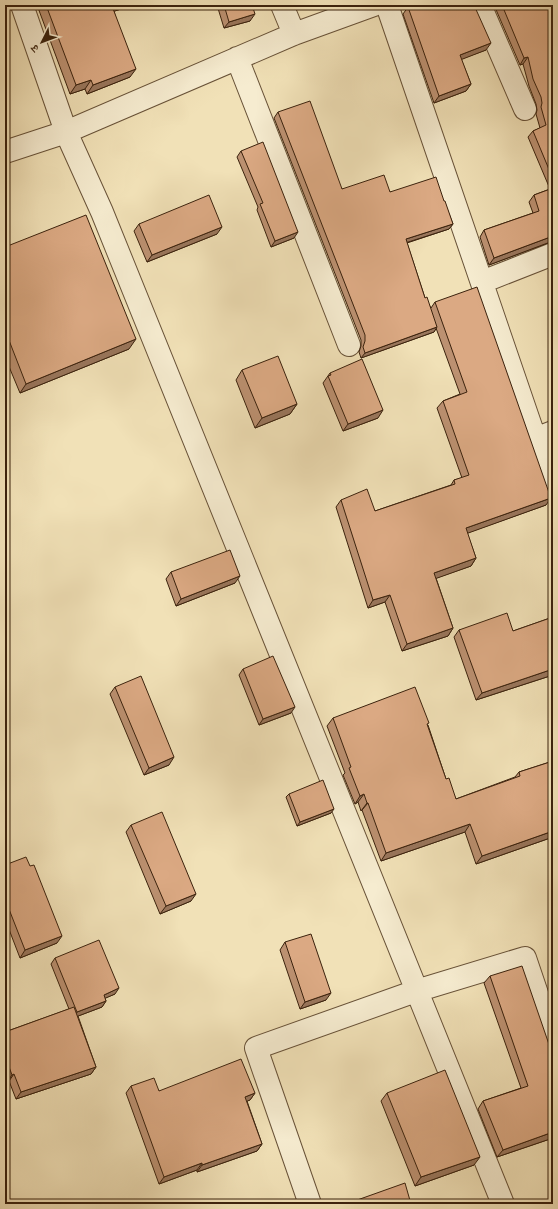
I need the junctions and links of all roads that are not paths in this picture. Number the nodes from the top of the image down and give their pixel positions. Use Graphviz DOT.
graph roads {
  1 [pos="22,5"];
  2 [pos="282,5"];
  3 [pos="374,5"];
  4 [pos="386,5"];
  5 [pos="480,5"];
  6 [pos="294,34"];
  7 [pos="237,58"];
  8 [pos="525,109"];
  9 [pos="66,132"];
  10 [pos="5,152"];
  11 [pos="553,254"];
  12 [pos="482,282"];
  13 [pos="349,345"];
  14 [pos="544,436"];
  15 [pos="553,491"];
  16 [pos="416,991"];
  17 [pos="553,1041"];
  18 [pos="310,1204"];
  19 [pos="503,1204"];
  1 -- 9 [label="street"];
  2 -- 6 [label="street"];
  3 -- 6 [label="street"];
  4 -- 12 [label="street"];
  5 -- 8 [label="street"];
  6 -- 7 [label="street"];
  7 -- 9 [label="street"];
  7 -- 13 [label="street"];
  9 -- 10 [label="street"];
  9 -- 16 [label="street"];
  11 -- 12 [label="street"];
  12 -- 14 [label="street"];
  14 -- 15 [label="street"];
  16 -- 17 [label="street"];
  16 -- 18 [label="street"];
  16 -- 19 [label="street"];
}
